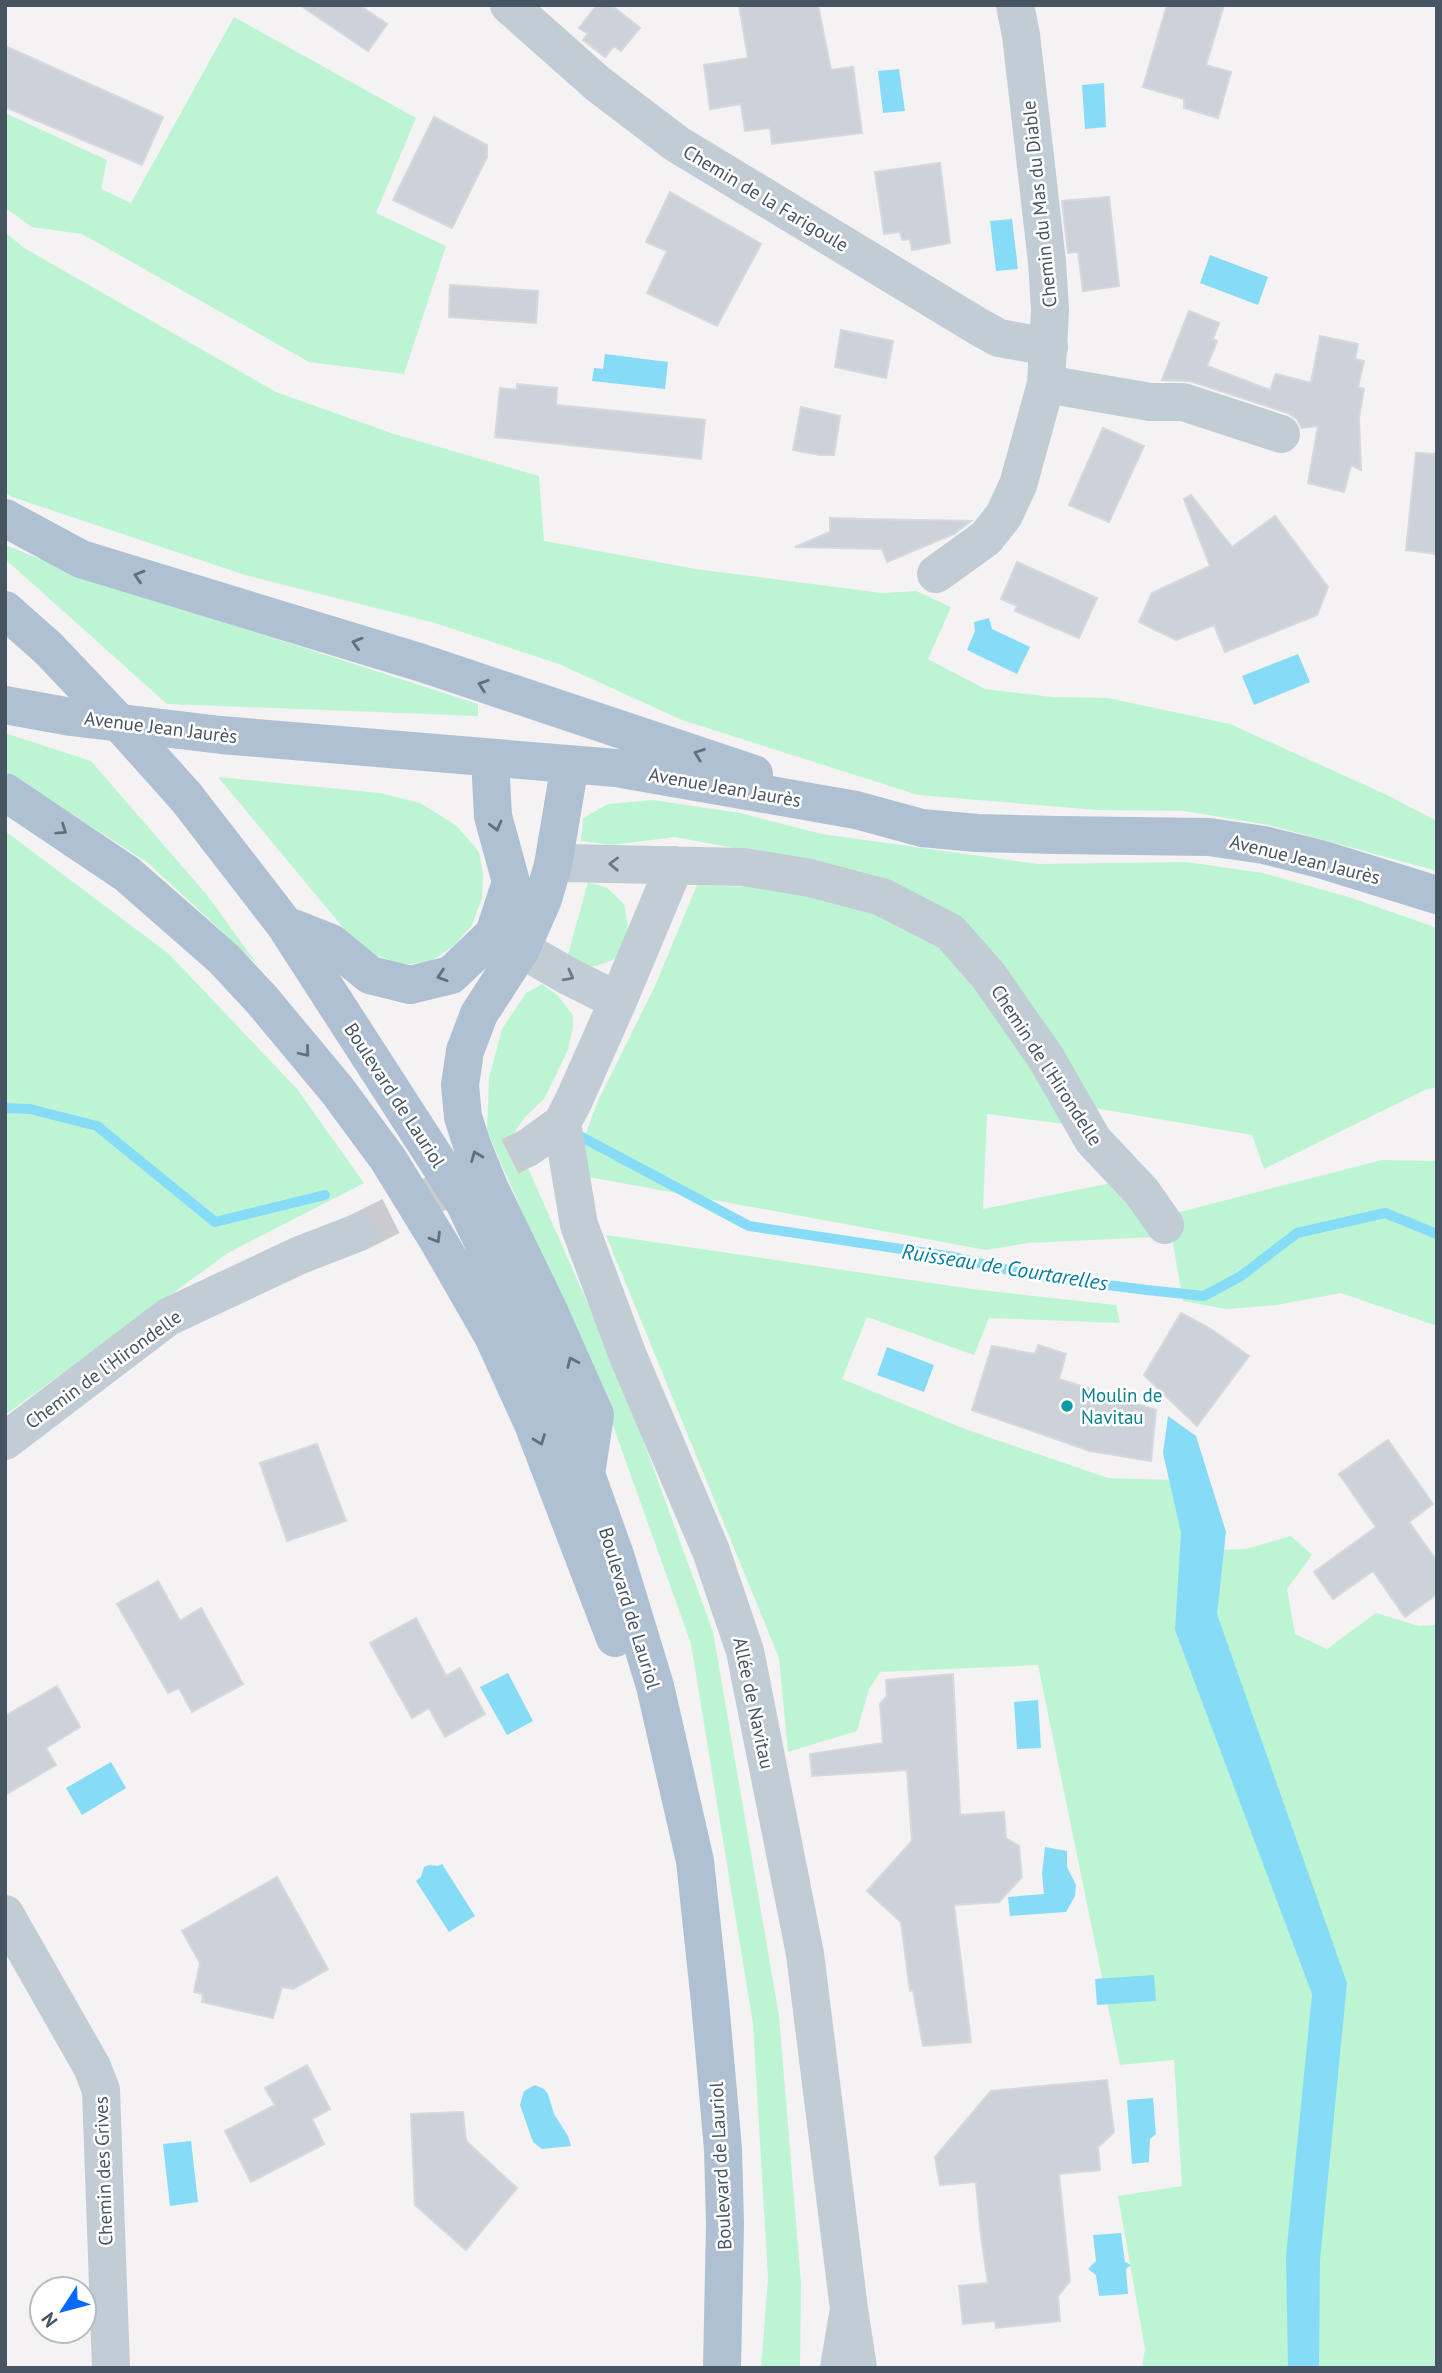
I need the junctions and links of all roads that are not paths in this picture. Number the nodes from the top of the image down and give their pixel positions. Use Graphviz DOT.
graph roads {
  1 [pos="509,5"];
  2 [pos="1015,5"];
  3 [pos="1047,366"];
  4 [pos="1281,434"];
  5 [pos="5,518"];
  6 [pos="936,574"];
  7 [pos="5,610"];
  8 [pos="5,705"];
  9 [pos="490,759"];
  10 [pos="570,764"];
  11 [pos="5,792"];
  12 [pos="856,810"];
  13 [pos="553,865"];
  14 [pos="675,865"];
  15 [pos="511,882"];
  16 [pos="1437,895"];
  17 [pos="285,925"];
  18 [pos="508,942"];
  19 [pos="618,1001"];
  20 [pos="562,1123"];
  21 [pos="529,1147"];
  22 [pos="1166,1225"];
  23 [pos="357,1233"];
  24 [pos="5,1441"];
  25 [pos="586,1474"];
  26 [pos="695,1861"];
  27 [pos="5,1914"];
  28 [pos="849,2309"];
  29 [pos="111,2368"];
  30 [pos="723,2368"];
  31 [pos="839,2368"];
  32 [pos="858,2368"];
  1 -- 3 [label="street, Chemin de la Farigoule"];
  2 -- 3 [label="street, Chemin du Mas du Diable"];
  3 -- 4 [label="street, Chemin de la Farigoule"];
  3 -- 6 [label="street, Chemin du Mas du Diable"];
  12 -- 5 [label="main road, one-way"];
  7 -- 17 [label="main road, Boulevard de Lauriol, bridge"];
  8 -- 9 [label="main road, Avenue Jean Jaurès"];
  9 -- 10 [label="main road, Avenue Jean Jaurès"];
  9 -- 15 [label="main road, one-way"];
  10 -- 12 [label="main road, Avenue Jean Jaurès"];
  10 -- 13 [label="main road"];
  11 -- 26 [label="main road, one-way"];
  12 -- 16 [label="main road, Avenue Jean Jaurès"];
  14 -- 13 [label="street, Chemin de l'Hirondelle, one-way"];
  13 -- 15 [label="main road"];
  13 -- 18 [label="main road"];
  14 -- 19 [label="street"];
  14 -- 22 [label="street, Chemin de l'Hirondelle"];
  15 -- 18 [label="main road"];
  18 -- 17 [label="main road, one-way"];
  17 -- 25 [label="main road, Boulevard de Lauriol"];
  18 -- 19 [label="street, one-way"];
  25 -- 18 [label="main road, one-way"];
  19 -- 20 [label="street"];
  20 -- 21 [label="street"];
  20 -- 28 [label="street, Allée de Navitau"];
  23 -- 24 [label="street, Chemin de l'Hirondelle"];
  25 -- 26 [label="main road, Boulevard de Lauriol"];
  26 -- 30 [label="main road, Boulevard de Lauriol"];
  27 -- 29 [label="street, Chemin des Grives"];
  28 -- 31 [label="street, Allée de Navitau"];
  28 -- 32 [label="street, Allée de Navitau"];
}
